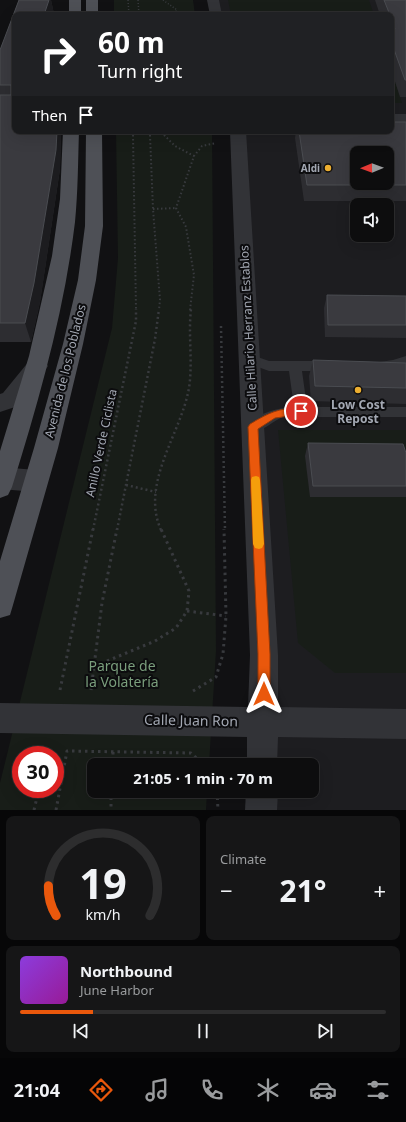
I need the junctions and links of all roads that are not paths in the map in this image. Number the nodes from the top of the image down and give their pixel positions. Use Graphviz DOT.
graph roads {
  1 [pos="76,0"];
  2 [pos="92,0"];
  3 [pos="213,0"];
  4 [pos="75,12"];
  5 [pos="92,12"];
  6 [pos="215,12"];
  7 [pos="394,119"];
  8 [pos="406,119"];
  9 [pos="71,134"];
  10 [pos="94,134"];
  11 [pos="238,134"];
  12 [pos="249,359"];
  13 [pos="406,362"];
  14 [pos="370,365"];
  15 [pos="36,366"];
  16 [pos="295,366"];
  17 [pos="340,366"];
  18 [pos="0,402"];
  19 [pos="301,411"];
  20 [pos="406,412"];
  21 [pos="253,427"];
  22 [pos="1,481"];
  23 [pos="36,481"];
  24 [pos="0,605"];
  25 [pos="0,718"];
  26 [pos="264,721"];
  27 [pos="406,724"];
  28 [pos="262,758"];
  29 [pos="262,798"];
  30 [pos="261,810"];
  1 -- 4 [label="main road"];
  2 -- 5 [label="main road"];
  3 -- 6 [label="street"];
  7 -- 8 [label="street"];
  9 -- 15 [label="main road"];
  10 -- 23 [label="main road, Avenida de los Poblados"];
  11 -- 12 [label="street, Calle Hilario Herranz Establos"];
  12 -- 16 [label="lane"];
  12 -- 21 [label="street, Calle Hilario Herranz Establos"];
  13 -- 14 [label="lane"];
  15 -- 18 [label="street"];
  15 -- 22 [label="main road"];
  16 -- 17 [label="lane"];
  16 -- 19 [label="lane"];
  19 -- 20 [label="lane"];
  19 -- 21 [label="lane"];
  21 -- 26 [label="street, Calle Hilario Herranz Establos"];
  22 -- 23 [label="street"];
  23 -- 24 [label="main road, Avenida de los Poblados"];
  25 -- 26 [label="street, Calle Juan Ron"];
  26 -- 27 [label="street, Calle Juan Ron"];
  26 -- 28 [label="street, Calle Hilario Herranz Establos"];
  29 -- 30 [label="street"];
}
